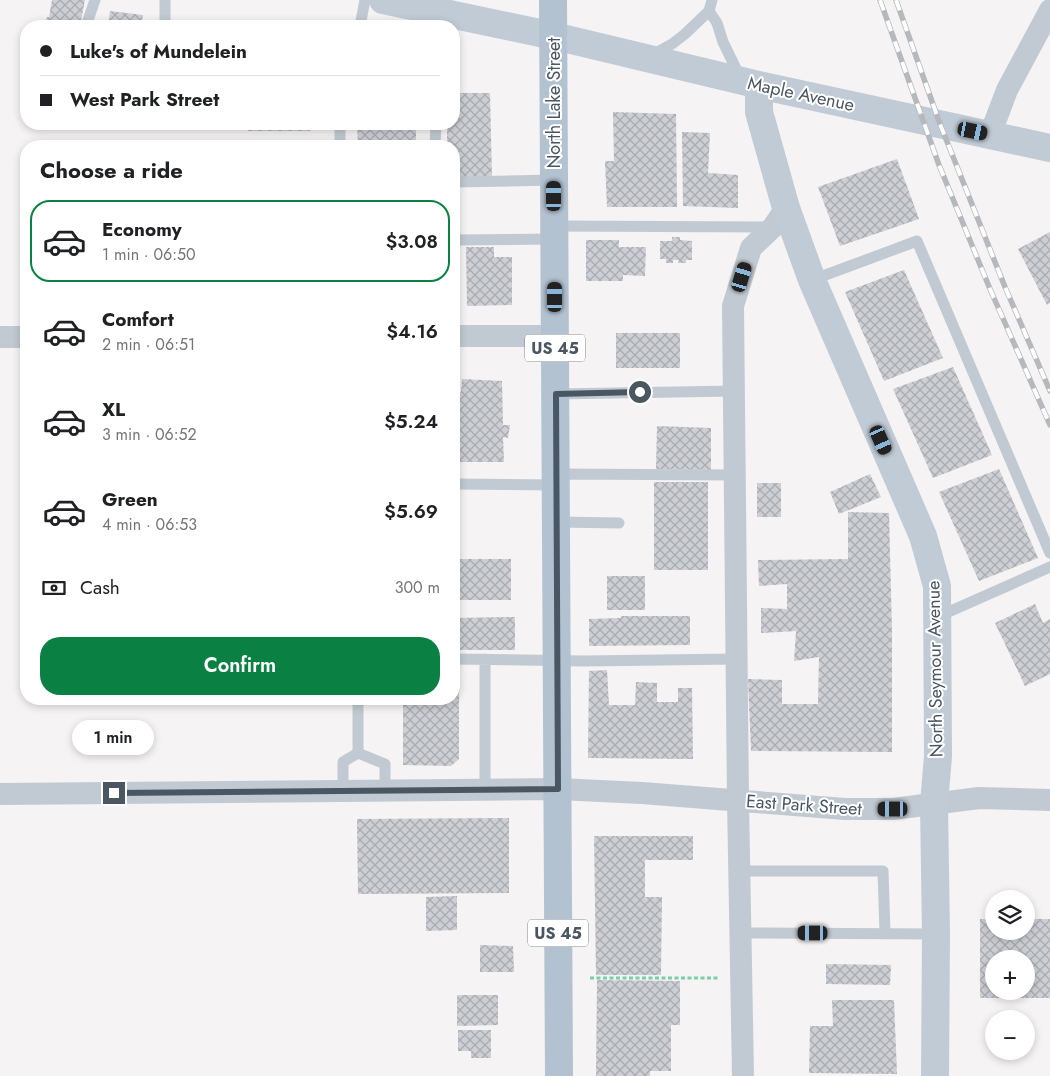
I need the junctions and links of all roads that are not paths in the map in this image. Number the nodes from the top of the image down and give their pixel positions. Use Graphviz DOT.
graph roads {
  1 [pos="95,0"];
  2 [pos="165,0"];
  3 [pos="382,0"];
  4 [pos="553,0"];
  5 [pos="710,5"];
  6 [pos="1050,10"];
  7 [pos="440,19"];
  8 [pos="88,20"];
  9 [pos="165,20"];
  10 [pos="365,20"];
  11 [pos="460,22"];
  12 [pos="554,36"];
  13 [pos="646,58"];
  14 [pos="750,83"];
  15 [pos="990,135"];
  16 [pos="1050,148"];
  17 [pos="554,180"];
  18 [pos="460,182"];
  19 [pos="779,217"];
  20 [pos="554,233"];
  21 [pos="460,240"];
  22 [pos="812,280"];
  23 [pos="460,336"];
  24 [pos="555,336"];
  25 [pos="0,337"];
  26 [pos="20,337"];
  27 [pos="734,391"];
  28 [pos="556,394"];
  29 [pos="735,475"];
  30 [pos="556,479"];
  31 [pos="460,484"];
  32 [pos="556,522"];
  33 [pos="619,523"];
  34 [pos="1050,552"];
  35 [pos="1050,567"];
  36 [pos="937,617"];
  37 [pos="460,659"];
  38 [pos="485,659"];
  39 [pos="737,659"];
  40 [pos="557,661"];
  41 [pos="358,705"];
  42 [pos="358,753"];
  43 [pos="558,789"];
  44 [pos="485,790"];
  45 [pos="343,791"];
  46 [pos="385,791"];
  47 [pos="0,794"];
  48 [pos="738,800"];
  49 [pos="1050,800"];
  50 [pos="934,804"];
  51 [pos="740,871"];
  52 [pos="741,932"];
  53 [pos="885,933"];
  54 [pos="936,934"];
  55 [pos="559,1076"];
  56 [pos="743,1076"];
  57 [pos="935,1076"];
  1 -- 8 [label="lane"];
  2 -- 9 [label="lane"];
  3 -- 7 [label="street, Maple Avenue"];
  3 -- 10 [label="lane"];
  4 -- 12 [label="main road, North Lake Street / US 45"];
  5 -- 13 [label="lane"];
  5 -- 14 [label="lane"];
  6 -- 15 [label="street"];
  11 -- 12 [label="street, Maple Avenue"];
  12 -- 13 [label="street, Maple Avenue"];
  12 -- 17 [label="main road, North Lake Street / US 45"];
  13 -- 14 [label="street, Maple Avenue"];
  14 -- 15 [label="street, Maple Avenue"];
  14 -- 19 [label="street, North Seymour Avenue"];
  15 -- 16 [label="street, Maple Avenue"];
  17 -- 18 [label="lane"];
  17 -- 20 [label="main road, North Lake Street / US 45"];
  19 -- 20 [label="lane"];
  19 -- 22 [label="street, North Seymour Avenue"];
  19 -- 27 [label="street"];
  20 -- 21 [label="lane"];
  20 -- 24 [label="main road, North Lake Street / US 45"];
  22 -- 34 [label="lane"];
  22 -- 36 [label="street, North Seymour Avenue"];
  23 -- 24 [label="street"];
  24 -- 28 [label="main road, North Lake Street / US 45"];
  25 -- 26 [label="street"];
  27 -- 28 [label="lane"];
  27 -- 29 [label="street"];
  28 -- 30 [label="main road, North Lake Street / US 45"];
  29 -- 30 [label="lane"];
  29 -- 39 [label="street"];
  30 -- 31 [label="lane"];
  30 -- 32 [label="main road, North Lake Street / US 45"];
  32 -- 33 [label="lane"];
  32 -- 40 [label="main road, North Lake Street / US 45"];
  35 -- 36 [label="lane"];
  36 -- 50 [label="street, North Seymour Avenue"];
  37 -- 38 [label="lane"];
  38 -- 40 [label="lane"];
  38 -- 44 [label="lane"];
  39 -- 40 [label="lane"];
  39 -- 48 [label="street"];
  40 -- 43 [label="main road, North Lake Street / US 45"];
  41 -- 42 [label="lane"];
  42 -- 45 [label="lane"];
  42 -- 46 [label="lane"];
  43 -- 44 [label="street, East Park Street"];
  43 -- 48 [label="street, East Park Street"];
  43 -- 55 [label="main road, North Lake Street / US 45"];
  44 -- 46 [label="street, East Park Street"];
  45 -- 46 [label="street, East Park Street"];
  45 -- 47 [label="street, East Park Street"];
  48 -- 50 [label="street, East Park Street"];
  48 -- 51 [label="street"];
  49 -- 50 [label="street, East Park Street"];
  50 -- 54 [label="street, North Seymour Avenue"];
  51 -- 52 [label="street"];
  51 -- 53 [label="lane"];
  52 -- 53 [label="lane"];
  52 -- 56 [label="street"];
  53 -- 54 [label="lane"];
  54 -- 57 [label="street, North Seymour Avenue"];
}
